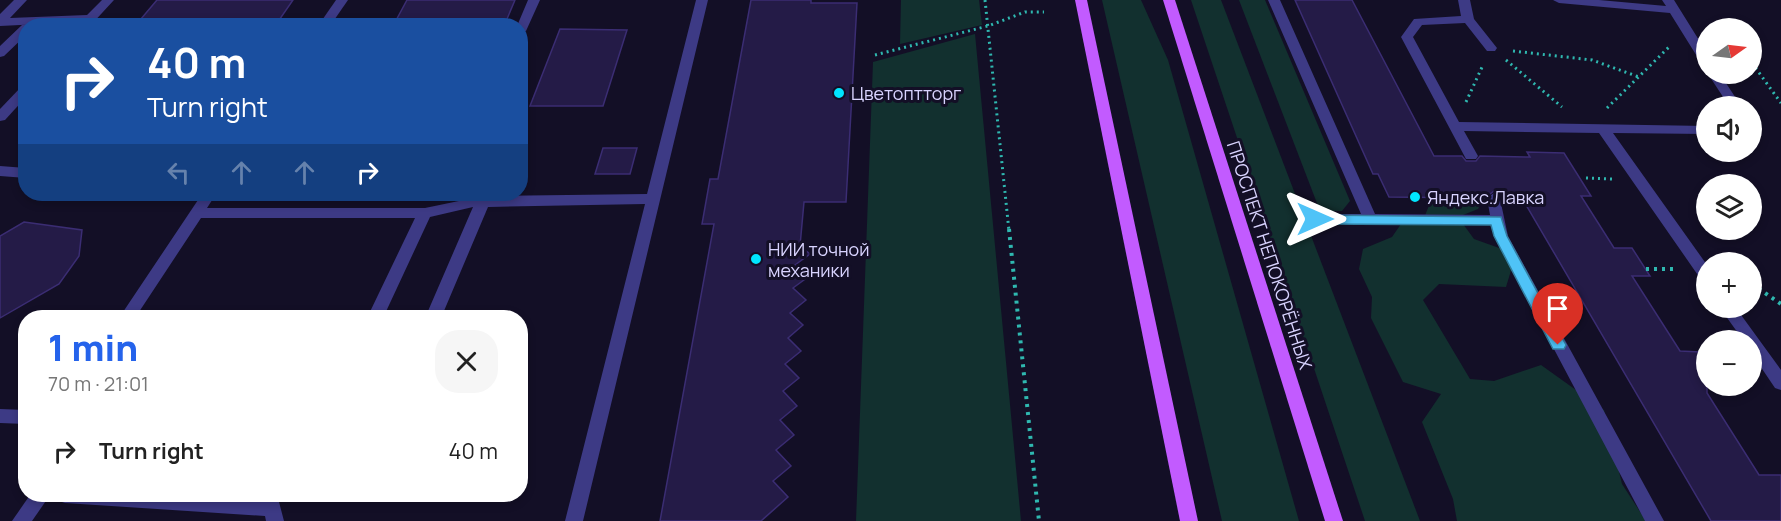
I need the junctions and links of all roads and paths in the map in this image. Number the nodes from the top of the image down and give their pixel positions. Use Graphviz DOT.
graph roads {
  1 [pos="21,0"];
  2 [pos="108,0"];
  3 [pos="342,0"];
  4 [pos="534,0"];
  5 [pos="702,0"];
  6 [pos="985,0"];
  7 [pos="1081,0"];
  8 [pos="1169,0"];
  9 [pos="1274,0"];
  10 [pos="1464,0"];
  11 [pos="1559,0"];
  12 [pos="1671,5"];
  13 [pos="1044,12"];
  14 [pos="92,18"];
  15 [pos="330,18"];
  16 [pos="526,18"];
  17 [pos="1468,19"];
  18 [pos="0,21"];
  19 [pos="18,23"];
  20 [pos="988,26"];
  21 [pos="1686,30"];
  22 [pos="18,35"];
  23 [pos="1696,46"];
  24 [pos="1491,48"];
  25 [pos="0,52"];
  26 [pos="874,55"];
  27 [pos="1639,77"];
  28 [pos="1762,77"];
  29 [pos="18,98"];
  30 [pos="1781,103"];
  31 [pos="0,117"];
  32 [pos="1454,126"];
  33 [pos="1588,128"];
  34 [pos="1603,129"];
  35 [pos="1696,130"];
  36 [pos="1471,156"];
  37 [pos="0,171"];
  38 [pos="18,172"];
  39 [pos="1494,198"];
  40 [pos="653,199"];
  41 [pos="528,200"];
  42 [pos="204,201"];
  43 [pos="446,201"];
  44 [pos="483,201"];
  45 [pos="443,209"];
  46 [pos="196,213"];
  47 [pos="425,213"];
  48 [pos="1315,219"];
  49 [pos="1370,219"];
  50 [pos="1497,220"];
  51 [pos="1696,261"];
  52 [pos="1762,291"];
  53 [pos="1781,304"];
  54 [pos="132,310"];
  55 [pos="379,310"];
  56 [pos="436,310"];
  57 [pos="1762,355"];
  58 [pos="1781,382"];
  59 [pos="0,416"];
  60 [pos="18,417"];
  61 [pos="36,502"];
  62 [pos="177,502"];
  63 [pos="21,521"];
  64 [pos="275,521"];
  65 [pos="574,521"];
  66 [pos="1039,521"];
  67 [pos="1189,521"];
  68 [pos="1334,521"];
  69 [pos="1655,521"];
  1 -- 18 [label="lane"];
  2 -- 14 [label="lane"];
  3 -- 15 [label="lane"];
  4 -- 16 [label="lane"];
  5 -- 40 [label="lane"];
  6 -- 20 [label="path"];
  7 -- 67 [label="main road"];
  8 -- 68 [label="main road, ПРОСПЕКТ НЕПОКОРЁННЫХ"];
  9 -- 49 [label="lane"];
  10 -- 17 [label="lane"];
  11 -- 12 [label="lane"];
  12 -- 21 [label="lane"];
  13 -- 20 [label="path"];
  17 -- 24 [label="lane"];
  17 -- 32 [label="lane"];
  18 -- 19 [label="lane"];
  20 -- 26 [label="path"];
  20 -- 66 [label="path"];
  21 -- 23 [label="lane"];
  21 -- 27 [label="path"];
  22 -- 25 [label="lane"];
  24 -- 27 [label="path"];
  24 -- 32 [label="path"];
  24 -- 33 [label="path"];
  27 -- 33 [label="path"];
  28 -- 30 [label="path"];
  29 -- 31 [label="lane"];
  32 -- 33 [label="lane"];
  32 -- 36 [label="lane"];
  33 -- 34 [label="lane"];
  34 -- 35 [label="lane"];
  34 -- 51 [label="lane"];
  37 -- 38 [label="lane"];
  39 -- 50 [label="lane"];
  40 -- 41 [label="lane"];
  40 -- 65 [label="lane"];
  42 -- 46 [label="lane"];
  43 -- 45 [label="lane"];
  44 -- 45 [label="lane"];
  44 -- 56 [label="lane"];
  45 -- 47 [label="lane"];
  46 -- 47 [label="lane"];
  46 -- 54 [label="lane"];
  47 -- 55 [label="lane"];
  48 -- 49 [label="lane"];
  49 -- 50 [label="lane"];
  50 -- 69 [label="lane"];
  52 -- 53 [label="path"];
  57 -- 58 [label="lane"];
  59 -- 60 [label="lane"];
  61 -- 63 [label="lane"];
  62 -- 64 [label="lane"];
}
